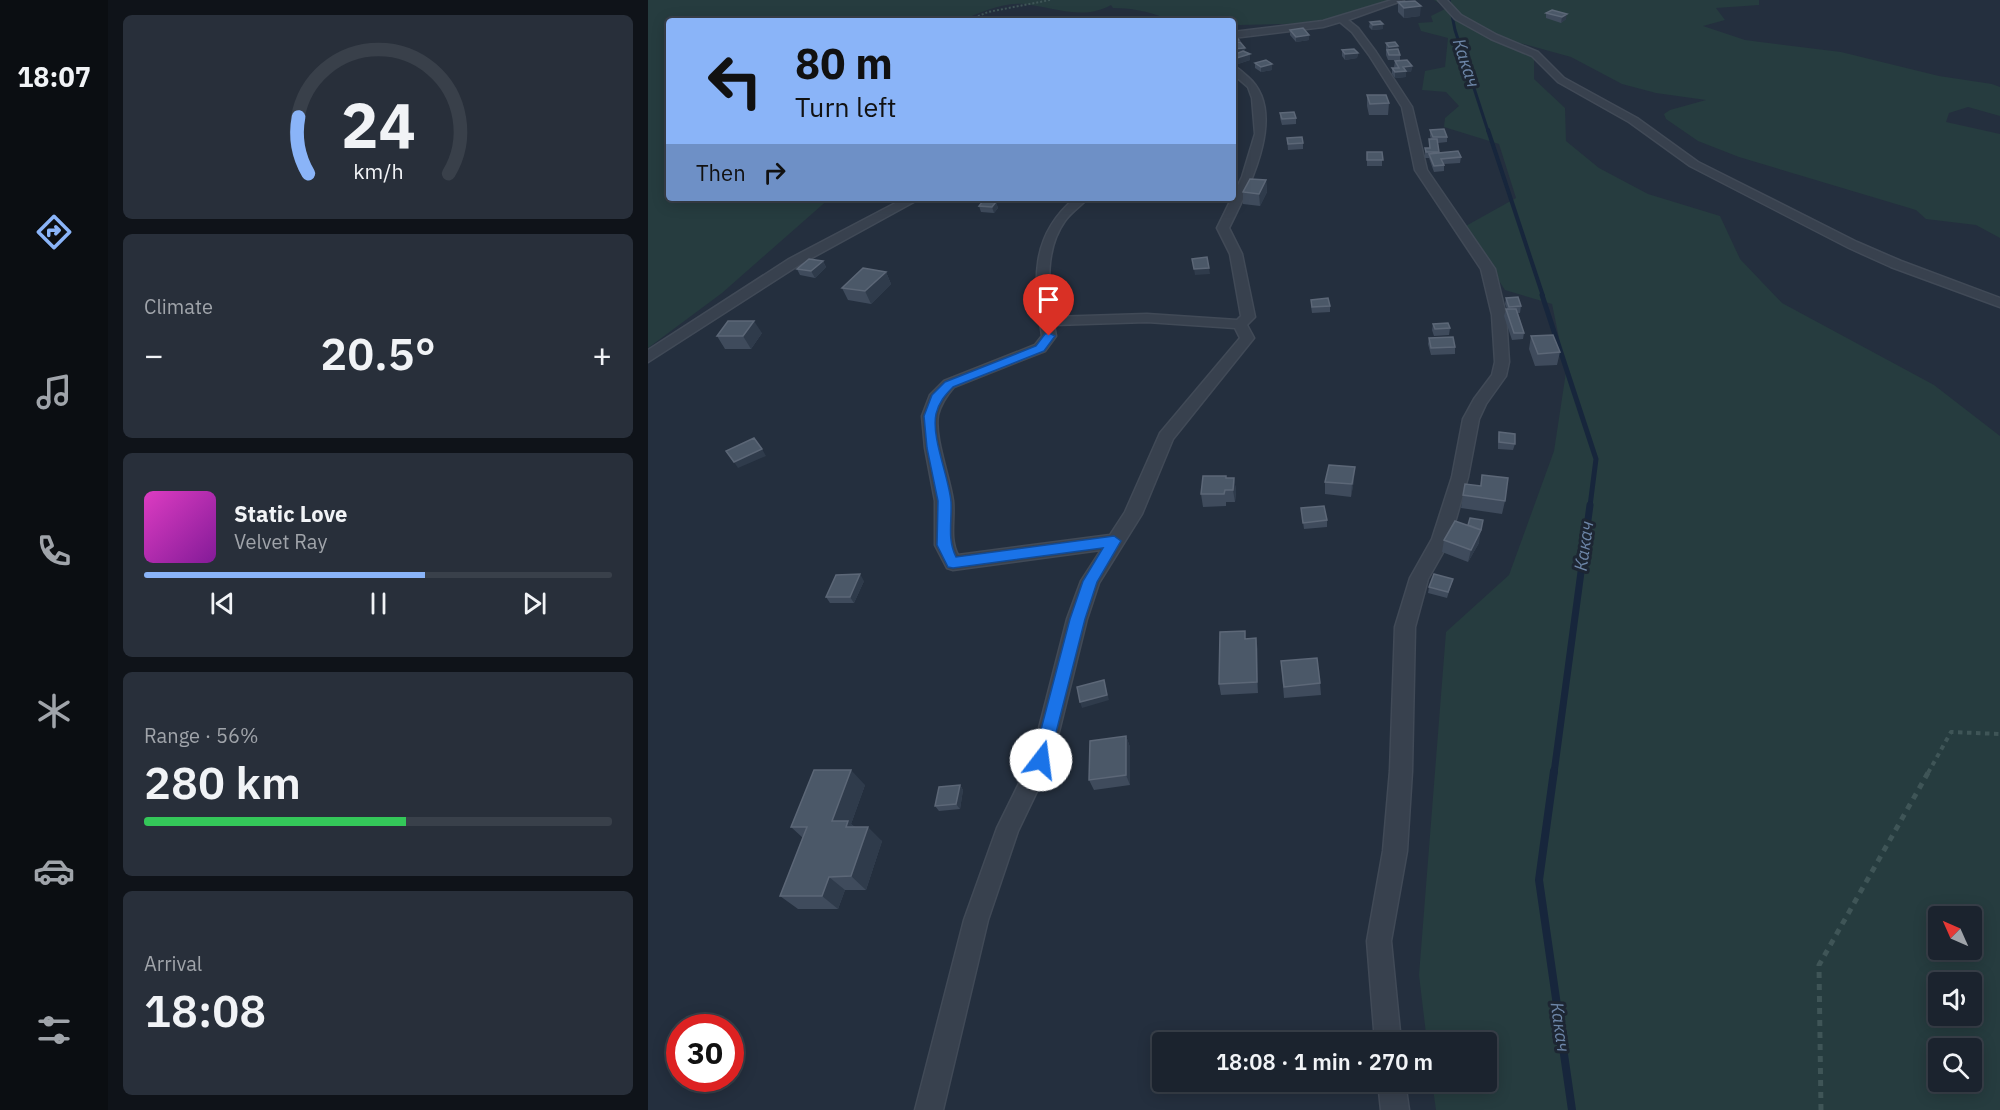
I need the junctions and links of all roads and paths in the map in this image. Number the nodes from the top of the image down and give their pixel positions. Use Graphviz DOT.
graph roads {
  1 [pos="1050,0"];
  2 [pos="1400,0"];
  3 [pos="1442,0"];
  4 [pos="973,18"];
  5 [pos="1342,19"];
  6 [pos="1236,35"];
  7 [pos="1236,72"];
  8 [pos="908,201"];
  9 [pos="1079,201"];
  10 [pos="2000,303"];
  11 [pos="1047,321"];
  12 [pos="1240,324"];
  13 [pos="648,357"];
  14 [pos="1114,541"];
  15 [pos="2000,734"];
  16 [pos="1387,1032"];
  17 [pos="1393,1092"];
  18 [pos="929,1110"];
  19 [pos="1395,1110"];
  20 [pos="1821,1110"];
  1 -- 4 [label="path"];
  2 -- 5 [label="street"];
  3 -- 10 [label="street"];
  5 -- 6 [label="street"];
  5 -- 16 [label="street"];
  7 -- 12 [label="street"];
  8 -- 13 [label="street"];
  9 -- 11 [label="street"];
  11 -- 12 [label="street"];
  11 -- 14 [label="street"];
  12 -- 14 [label="street"];
  14 -- 18 [label="street"];
  15 -- 20 [label="path"];
  17 -- 19 [label="street"];
}
